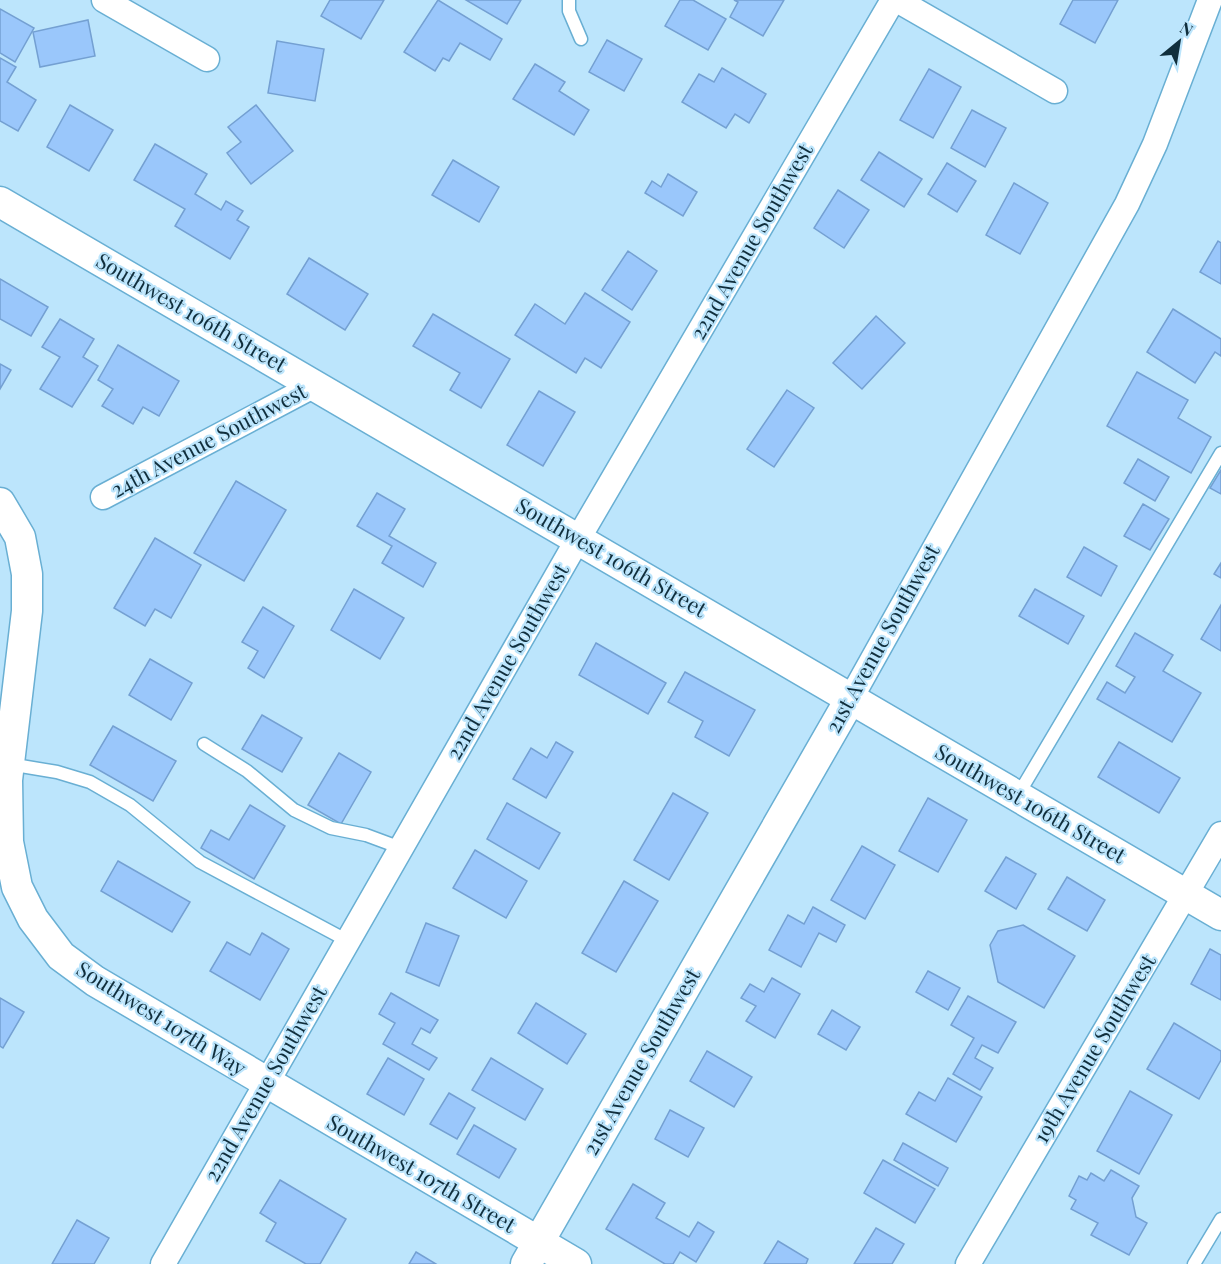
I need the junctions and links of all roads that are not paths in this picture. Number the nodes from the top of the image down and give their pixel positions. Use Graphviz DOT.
graph roads {
  1 [pos="104,0"];
  2 [pos="569,0"];
  3 [pos="893,0"];
  4 [pos="897,0"];
  5 [pos="1210,0"];
  6 [pos="581,39"];
  7 [pos="207,59"];
  8 [pos="1055,91"];
  9 [pos="0,202"];
  10 [pos="315,385"];
  11 [pos="1221,453"];
  12 [pos="103,497"];
  13 [pos="0,503"];
  14 [pos="578,539"];
  15 [pos="851,698"];
  16 [pos="204,744"];
  17 [pos="9,764"];
  18 [pos="1017,796"];
  19 [pos="1221,834"];
  20 [pos="401,848"];
  21 [pos="1186,895"];
  22 [pos="1221,915"];
  23 [pos="348,941"];
  24 [pos="267,1084"];
  25 [pos="1221,1219"];
  26 [pos="533,1253"];
  27 [pos="163,1264"];
  28 [pos="576,1264"];
  29 [pos="968,1264"];
  30 [pos="1194,1264"];
  1 -- 7 [label="street"];
  2 -- 6 [label="lane"];
  3 -- 14 [label="street, 22nd Avenue Southwest"];
  4 -- 8 [label="street"];
  5 -- 15 [label="street, 21st Avenue Southwest"];
  9 -- 10 [label="street, Southwest 106th Street"];
  10 -- 12 [label="street, 24th Avenue Southwest"];
  10 -- 14 [label="street, Southwest 106th Street"];
  11 -- 18 [label="lane"];
  13 -- 17 [label="street, Southwest 107th Way"];
  14 -- 15 [label="street, Southwest 106th Street"];
  14 -- 20 [label="street, 22nd Avenue Southwest"];
  15 -- 18 [label="street, Southwest 106th Street"];
  15 -- 26 [label="street, 21st Avenue Southwest"];
  16 -- 20 [label="lane"];
  17 -- 23 [label="lane"];
  17 -- 24 [label="street, Southwest 107th Way"];
  18 -- 21 [label="street, Southwest 106th Street"];
  19 -- 21 [label="street, 19th Avenue Southwest"];
  20 -- 23 [label="street, 22nd Avenue Southwest"];
  21 -- 22 [label="street, Southwest 106th Street"];
  21 -- 29 [label="street, 19th Avenue Southwest"];
  23 -- 24 [label="street, 22nd Avenue Southwest"];
  24 -- 26 [label="street, Southwest 107th Street"];
  24 -- 27 [label="street, 22nd Avenue Southwest"];
  25 -- 30 [label="lane"];
  26 -- 28 [label="street, Southwest 107th Street"];
}
